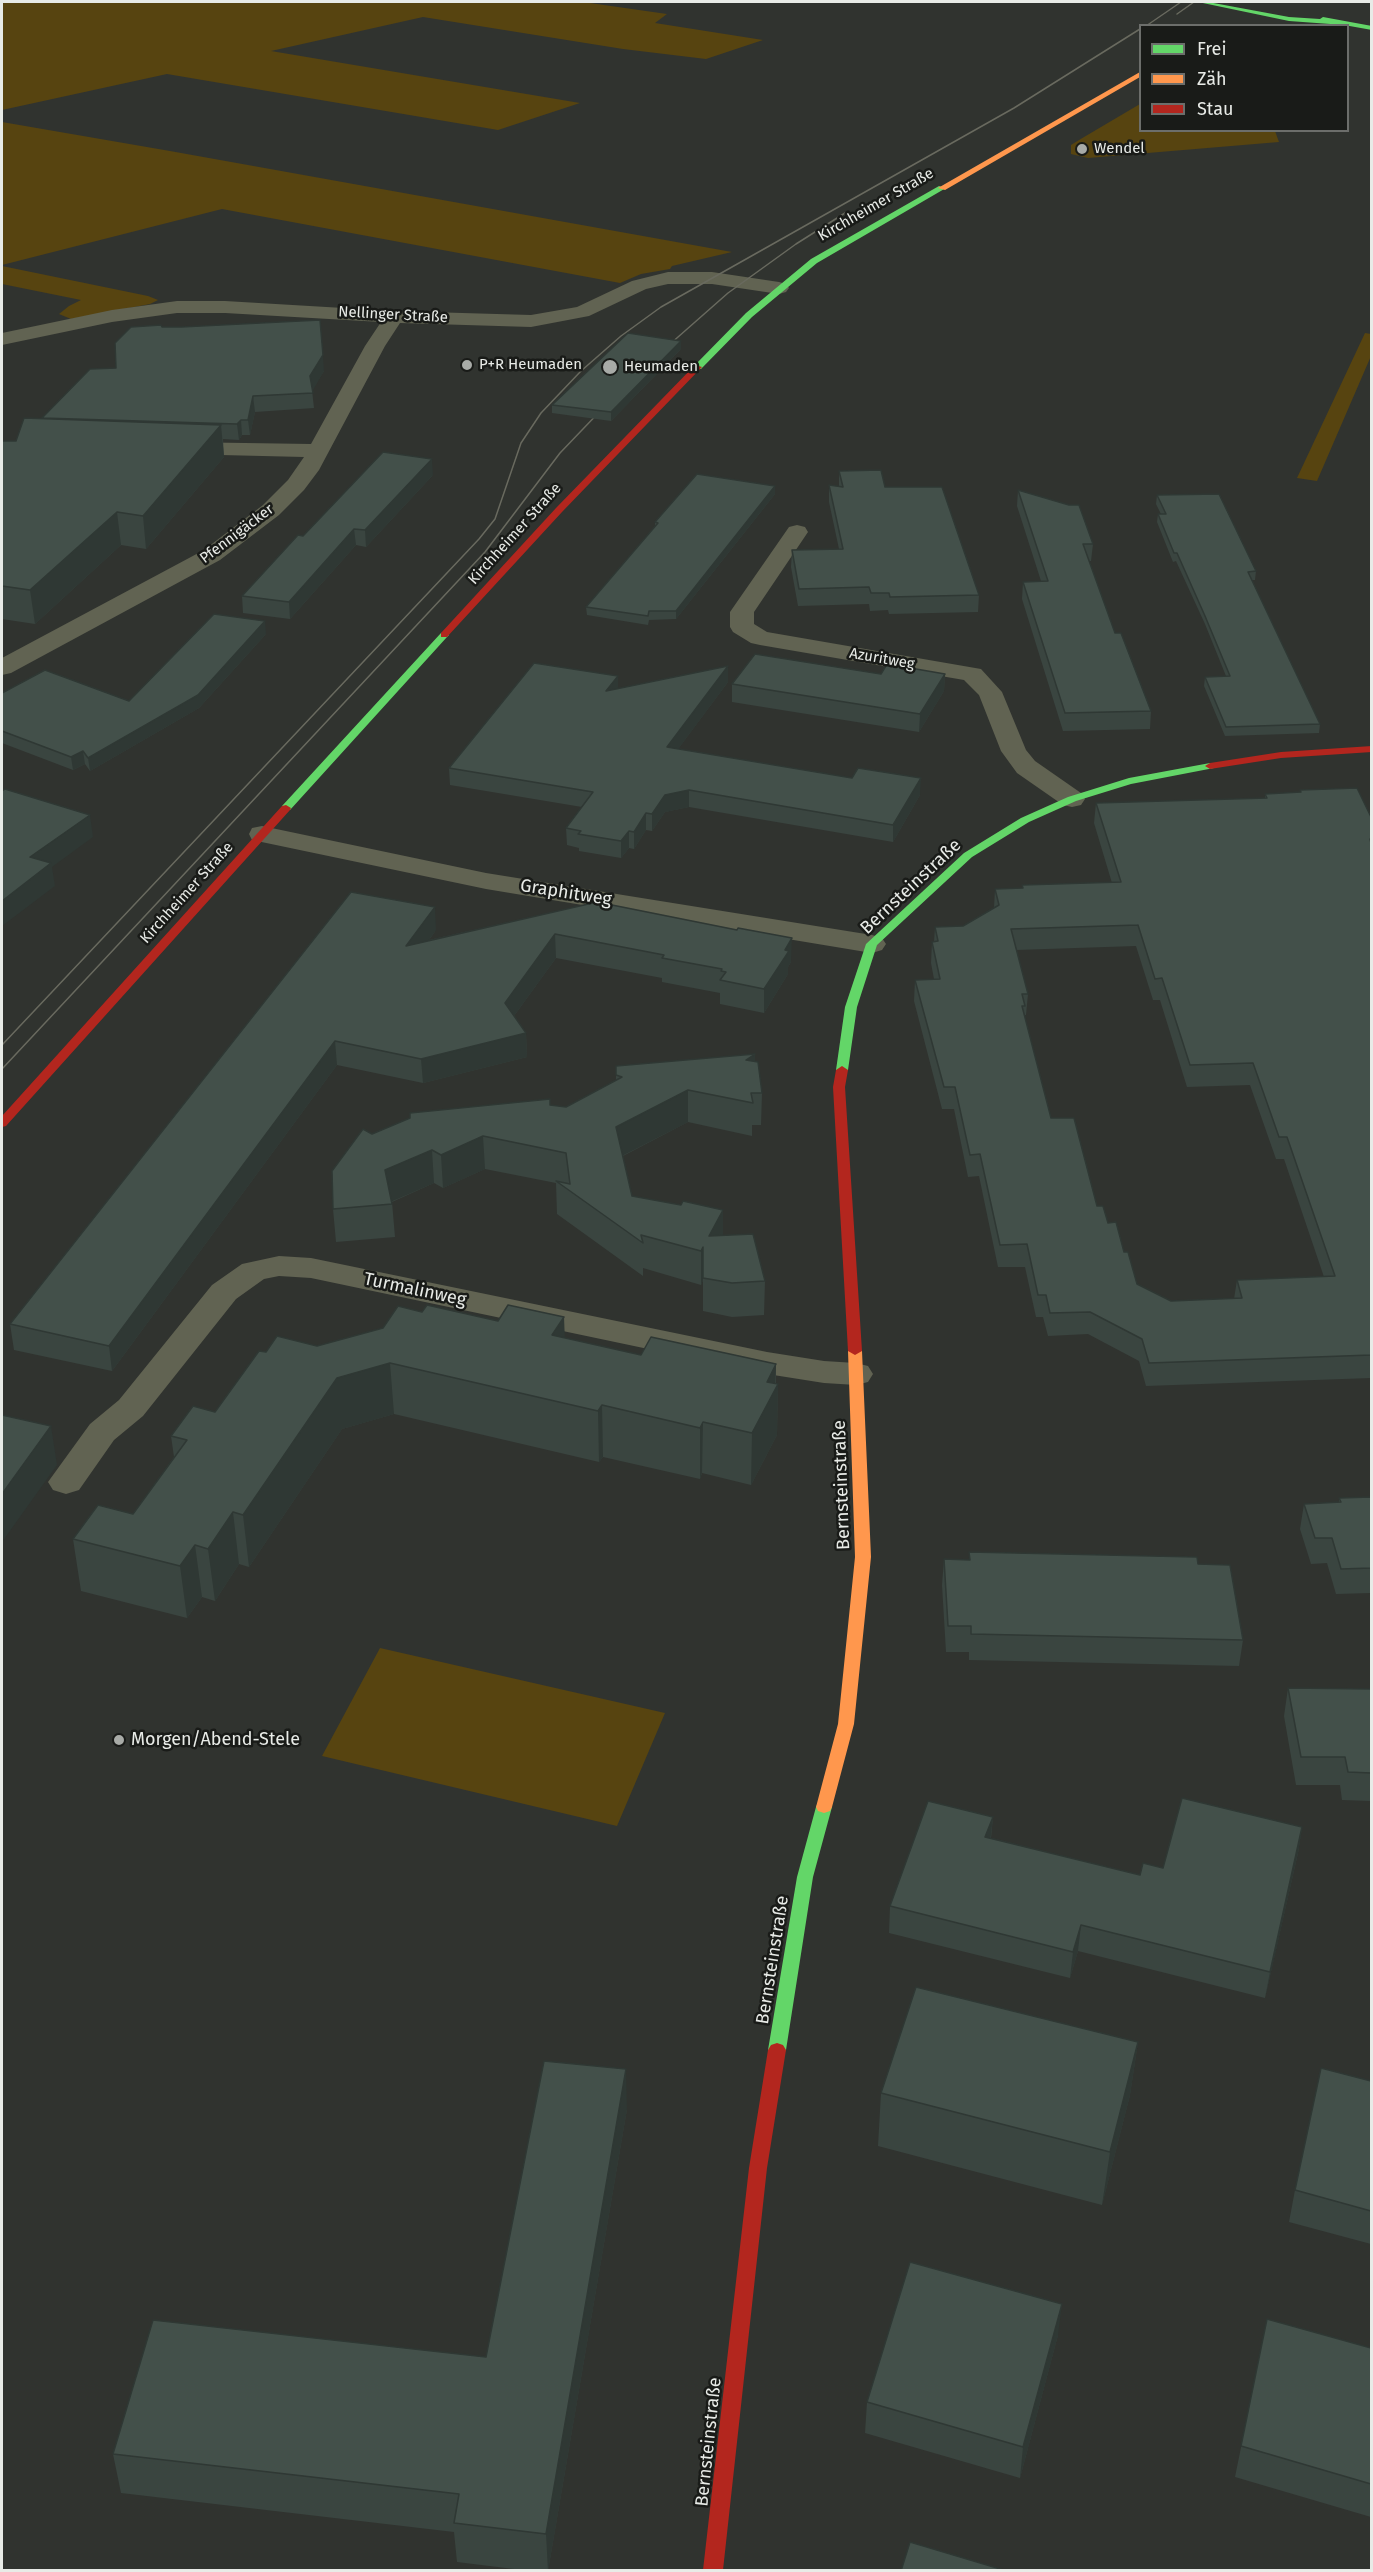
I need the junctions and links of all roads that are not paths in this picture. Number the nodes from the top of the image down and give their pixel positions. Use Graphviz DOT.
graph roads {
  1 [pos="1200,2"];
  2 [pos="1250,5"];
  3 [pos="1303,6"];
  4 [pos="1230,21"];
  5 [pos="1343,23"];
  6 [pos="1349,24"];
  7 [pos="1349,24"];
  8 [pos="1371,28"];
  9 [pos="1139,75"];
  10 [pos="779,288"];
  11 [pos="394,317"];
  12 [pos="2,339"];
  13 [pos="164,447"];
  14 [pos="318,451"];
  15 [pos="797,532"];
  16 [pos="2,668"];
  17 [pos="1371,749"];
  18 [pos="1072,799"];
  19 [pos="262,834"];
  20 [pos="872,944"];
  21 [pos="2,1123"];
  22 [pos="856,1374"];
  23 [pos="66,1482"];
  24 [pos="713,2571"];
  1 -- 2 [label="main road"];
  2 -- 4 [label="main road"];
  2 -- 5 [label="main road"];
  3 -- 5 [label="main road"];
  5 -- 7 [label="main road"];
  6 -- 8 [label="main road"];
  9 -- 10 [label="main road, Kirchheimer Straße"];
  10 -- 11 [label="street, Nellinger Straße"];
  10 -- 19 [label="main road, Kirchheimer Straße"];
  11 -- 12 [label="street, Nellinger Straße"];
  11 -- 14 [label="street, Pfennigäcker"];
  13 -- 14 [label="street"];
  14 -- 16 [label="street, Pfennigäcker"];
  15 -- 18 [label="street, Azuritweg"];
  17 -- 18 [label="main road, Bernsteinstraße"];
  18 -- 20 [label="main road, Bernsteinstraße"];
  19 -- 20 [label="street, Graphitweg"];
  19 -- 21 [label="main road, Kirchheimer Straße"];
  20 -- 22 [label="main road, Bernsteinstraße"];
  22 -- 23 [label="street, Turmalinweg"];
  22 -- 24 [label="main road, Bernsteinstraße"];
}
